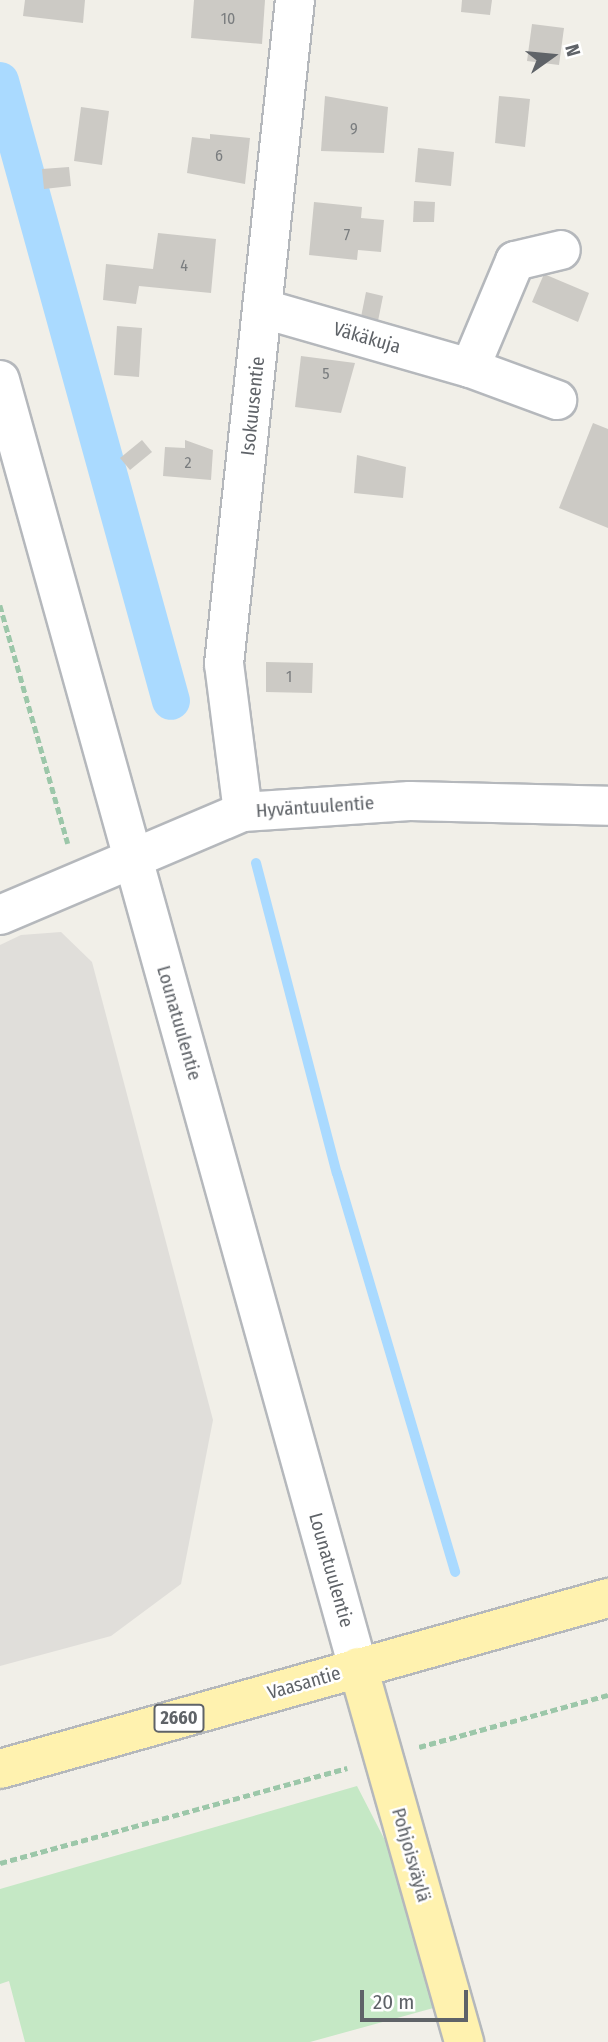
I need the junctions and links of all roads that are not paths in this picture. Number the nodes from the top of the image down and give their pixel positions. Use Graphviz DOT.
graph roads {
  1 [pos="295,0"];
  2 [pos="561,250"];
  3 [pos="264,309"];
  4 [pos="470,368"];
  5 [pos="0,380"];
  6 [pos="557,400"];
  7 [pos="608,806"];
  8 [pos="243,812"];
  9 [pos="133,857"];
  10 [pos="0,915"];
  11 [pos="608,1598"];
  12 [pos="358,1667"];
  13 [pos="0,1769"];
  14 [pos="464,2042"];
  1 -- 3 [label="street, Isokuusentie"];
  2 -- 4 [label="street"];
  3 -- 4 [label="street, Väkäkuja"];
  3 -- 8 [label="street, Isokuusentie"];
  4 -- 6 [label="street, Väkäkuja"];
  5 -- 9 [label="street, Lounatuulentie"];
  7 -- 8 [label="street, Hyväntuulentie"];
  8 -- 9 [label="street, Hyväntuulentie"];
  9 -- 10 [label="street, Hyväntuulentie"];
  9 -- 12 [label="street, Lounatuulentie"];
  11 -- 12 [label="main road, Vaasantie / 2660"];
  12 -- 13 [label="main road, Vaasantie / 2660"];
  12 -- 14 [label="main road, Pohjoisväylä"];
}
